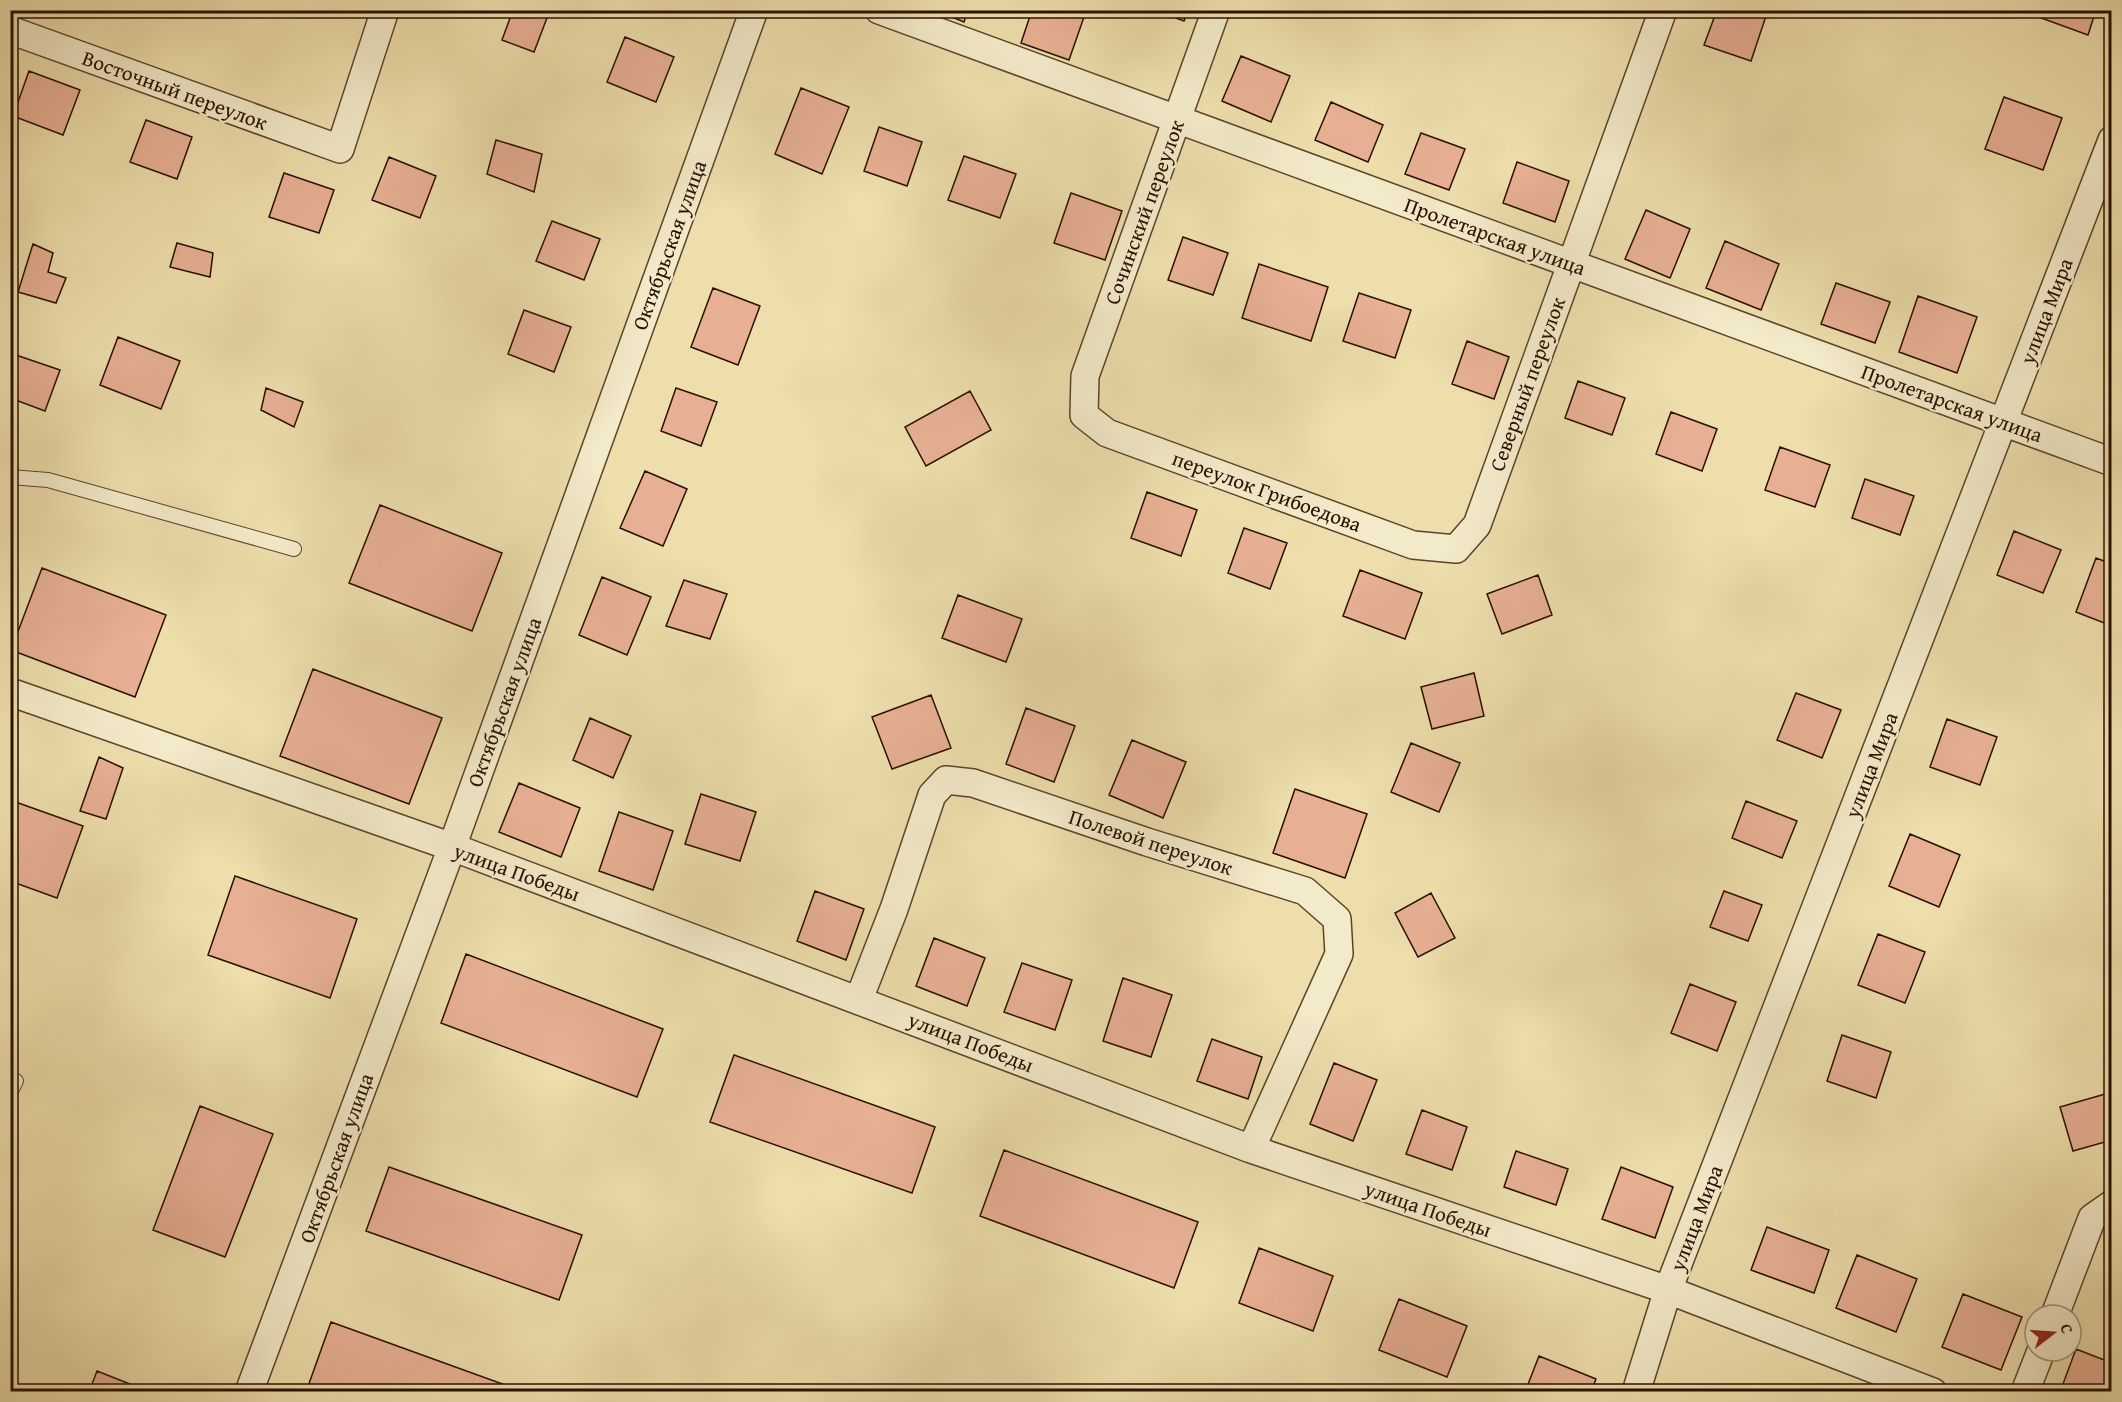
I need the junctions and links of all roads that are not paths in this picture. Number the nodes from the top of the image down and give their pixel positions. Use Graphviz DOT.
graph roads {
  1 [pos="385,10"];
  2 [pos="754,10"];
  3 [pos="879,10"];
  4 [pos="1216,10"];
  5 [pos="1663,10"];
  6 [pos="10,30"];
  7 [pos="1178,120"];
  8 [pos="2112,140"];
  9 [pos="1571,264"];
  10 [pos="1084,415"];
  11 [pos="2004,422"];
  12 [pos="2112,462"];
  13 [pos="10,477"];
  14 [pos="294,549"];
  15 [pos="1456,549"];
  16 [pos="10,692"];
  17 [pos="452,847"];
  18 [pos="859,999"];
  19 [pos="1251,1149"];
  20 [pos="2112,1204"];
  21 [pos="1668,1290"];
  22 [pos="2060,1303"];
  23 [pos="2036,1363"];
  24 [pos="249,1392"];
  25 [pos="1636,1392"];
  26 [pos="1933,1392"];
  27 [pos="2025,1392"];
  1 -- 6 [label="street, Восточный переулок"];
  2 -- 17 [label="street, Октябрьская улица"];
  3 -- 7 [label="street, Пролетарская улица"];
  4 -- 7 [label="street, Сочинский переулок"];
  5 -- 9 [label="street, Северный переулок"];
  7 -- 9 [label="street, Пролетарская улица"];
  7 -- 10 [label="street, Сочинский переулок"];
  8 -- 11 [label="street, улица Мира"];
  9 -- 11 [label="street, Пролетарская улица"];
  9 -- 15 [label="street, Северный переулок"];
  10 -- 15 [label="street, переулок Грибоедова"];
  11 -- 12 [label="street, Пролетарская улица"];
  11 -- 21 [label="street, улица Мира"];
  13 -- 14 [label="lane"];
  16 -- 17 [label="street, улица Победы"];
  17 -- 18 [label="street, улица Победы"];
  17 -- 24 [label="street, Октябрьская улица"];
  18 -- 19 [label="street, улица Победы"];
  18 -- 19 [label="street, Полевой переулок"];
  19 -- 21 [label="street, улица Победы"];
  20 -- 22 [label="street"];
  21 -- 25 [label="street, улица Мира"];
  21 -- 26 [label="street, улица Победы"];
  23 -- 27 [label="street"];
}
